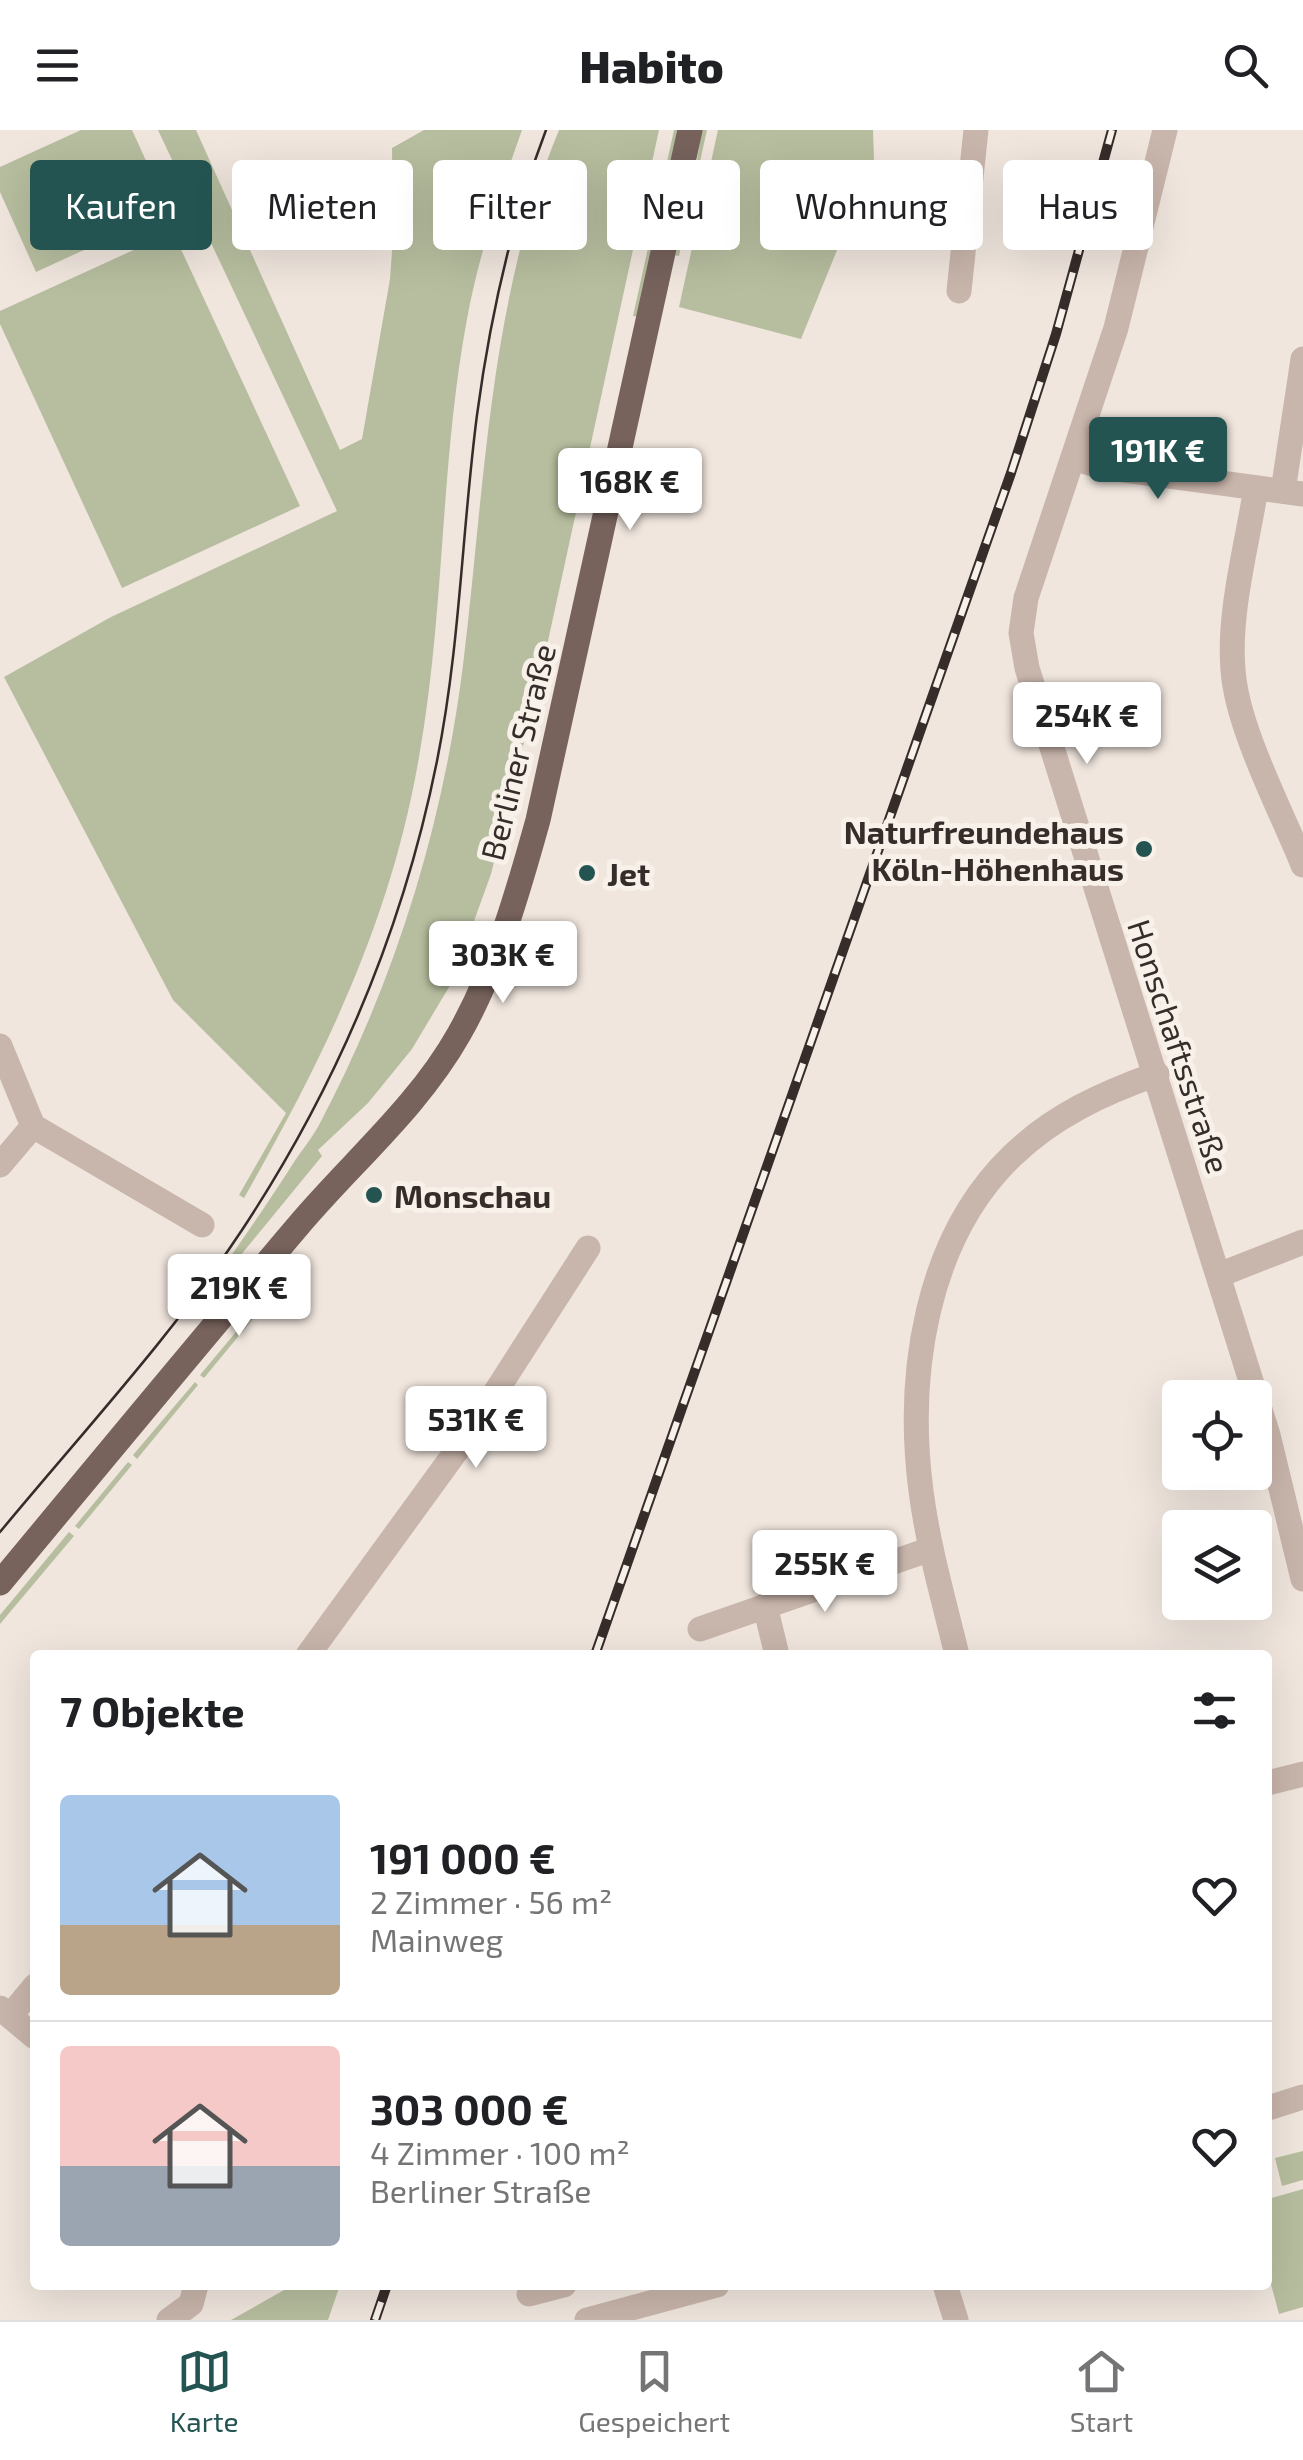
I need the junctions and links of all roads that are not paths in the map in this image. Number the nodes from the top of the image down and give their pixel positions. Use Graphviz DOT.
graph roads {
  1 [pos="690,130"];
  2 [pos="976,130"];
  3 [pos="1166,130"];
  4 [pos="959,291"];
  5 [pos="1303,359"];
  6 [pos="1074,458"];
  7 [pos="1256,488"];
  8 [pos="1293,493"];
  9 [pos="1303,865"];
  10 [pos="0,1046"];
  11 [pos="1157,1074"];
  12 [pos="32,1126"];
  13 [pos="0,1166"];
  14 [pos="202,1225"];
  15 [pos="1303,1242"];
  16 [pos="588,1248"];
  17 [pos="1219,1275"];
  18 [pos="931,1548"];
  19 [pos="1303,1580"];
  20 [pos="0,1584"];
  21 [pos="764,1606"];
  22 [pos="700,1629"];
  23 [pos="312,1650"];
  24 [pos="775,1650"];
  25 [pos="956,1650"];
  26 [pos="1303,1774"];
  27 [pos="1272,1782"];
  28 [pos="30,1990"];
  29 [pos="5,2012"];
  30 [pos="30,2033"];
  31 [pos="1303,2098"];
  32 [pos="1272,2107"];
  33 [pos="195,2290"];
  34 [pos="699,2290"];
  35 [pos="947,2290"];
  36 [pos="169,2320"];
  37 [pos="588,2320"];
  38 [pos="956,2320"];
  1 -- 20 [label="main road, Berliner Straße"];
  2 -- 4 [label="street"];
  3 -- 6 [label="street, Honschaftsstraße"];
  5 -- 8 [label="street"];
  6 -- 7 [label="street"];
  6 -- 11 [label="street, Honschaftsstraße"];
  7 -- 8 [label="street"];
  7 -- 9 [label="street"];
  10 -- 12 [label="street"];
  11 -- 17 [label="street, Honschaftsstraße"];
  11 -- 18 [label="street"];
  12 -- 13 [label="street"];
  12 -- 14 [label="street"];
  15 -- 17 [label="street"];
  16 -- 23 [label="street"];
  17 -- 19 [label="street, Honschaftsstraße"];
  18 -- 21 [label="street"];
  18 -- 25 [label="street"];
  21 -- 22 [label="street"];
  21 -- 24 [label="street"];
  26 -- 27 [label="street"];
  28 -- 29 [label="street"];
  29 -- 30 [label="street"];
  31 -- 32 [label="street"];
  33 -- 36 [label="street"];
  34 -- 37 [label="street"];
  35 -- 38 [label="street"];
}
